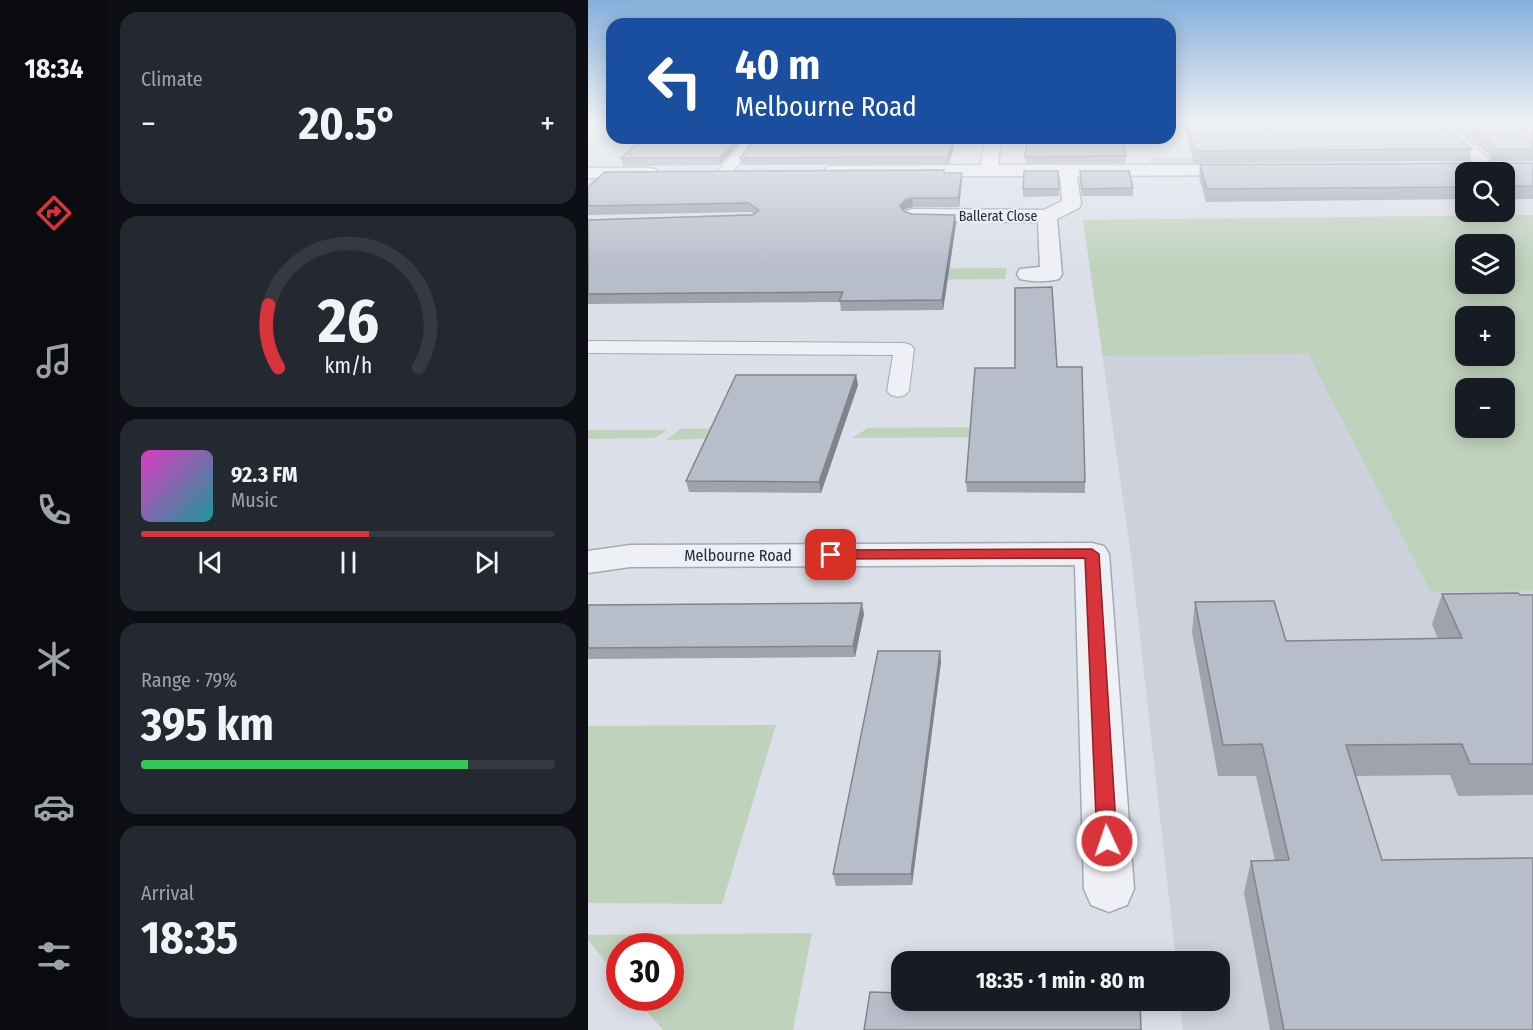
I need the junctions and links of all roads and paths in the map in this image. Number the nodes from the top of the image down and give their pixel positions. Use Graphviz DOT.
graph roads {
  1 [pos="663,172"];
  2 [pos="1068,172"];
  3 [pos="588,173"];
  4 [pos="913,215"];
  5 [pos="1047,216"];
  6 [pos="1028,274"];
  7 [pos="588,347"];
  8 [pos="898,391"];
  9 [pos="588,562"];
  10 [pos="1109,889"];
  1 -- 3 [label="street"];
  2 -- 5 [label="street, Ballerat Close"];
  4 -- 5 [label="street, Ballerat Close"];
  5 -- 6 [label="street, Ballerat Close"];
  7 -- 8 [label="lane"];
  9 -- 10 [label="street, Melbourne Road"];
}
